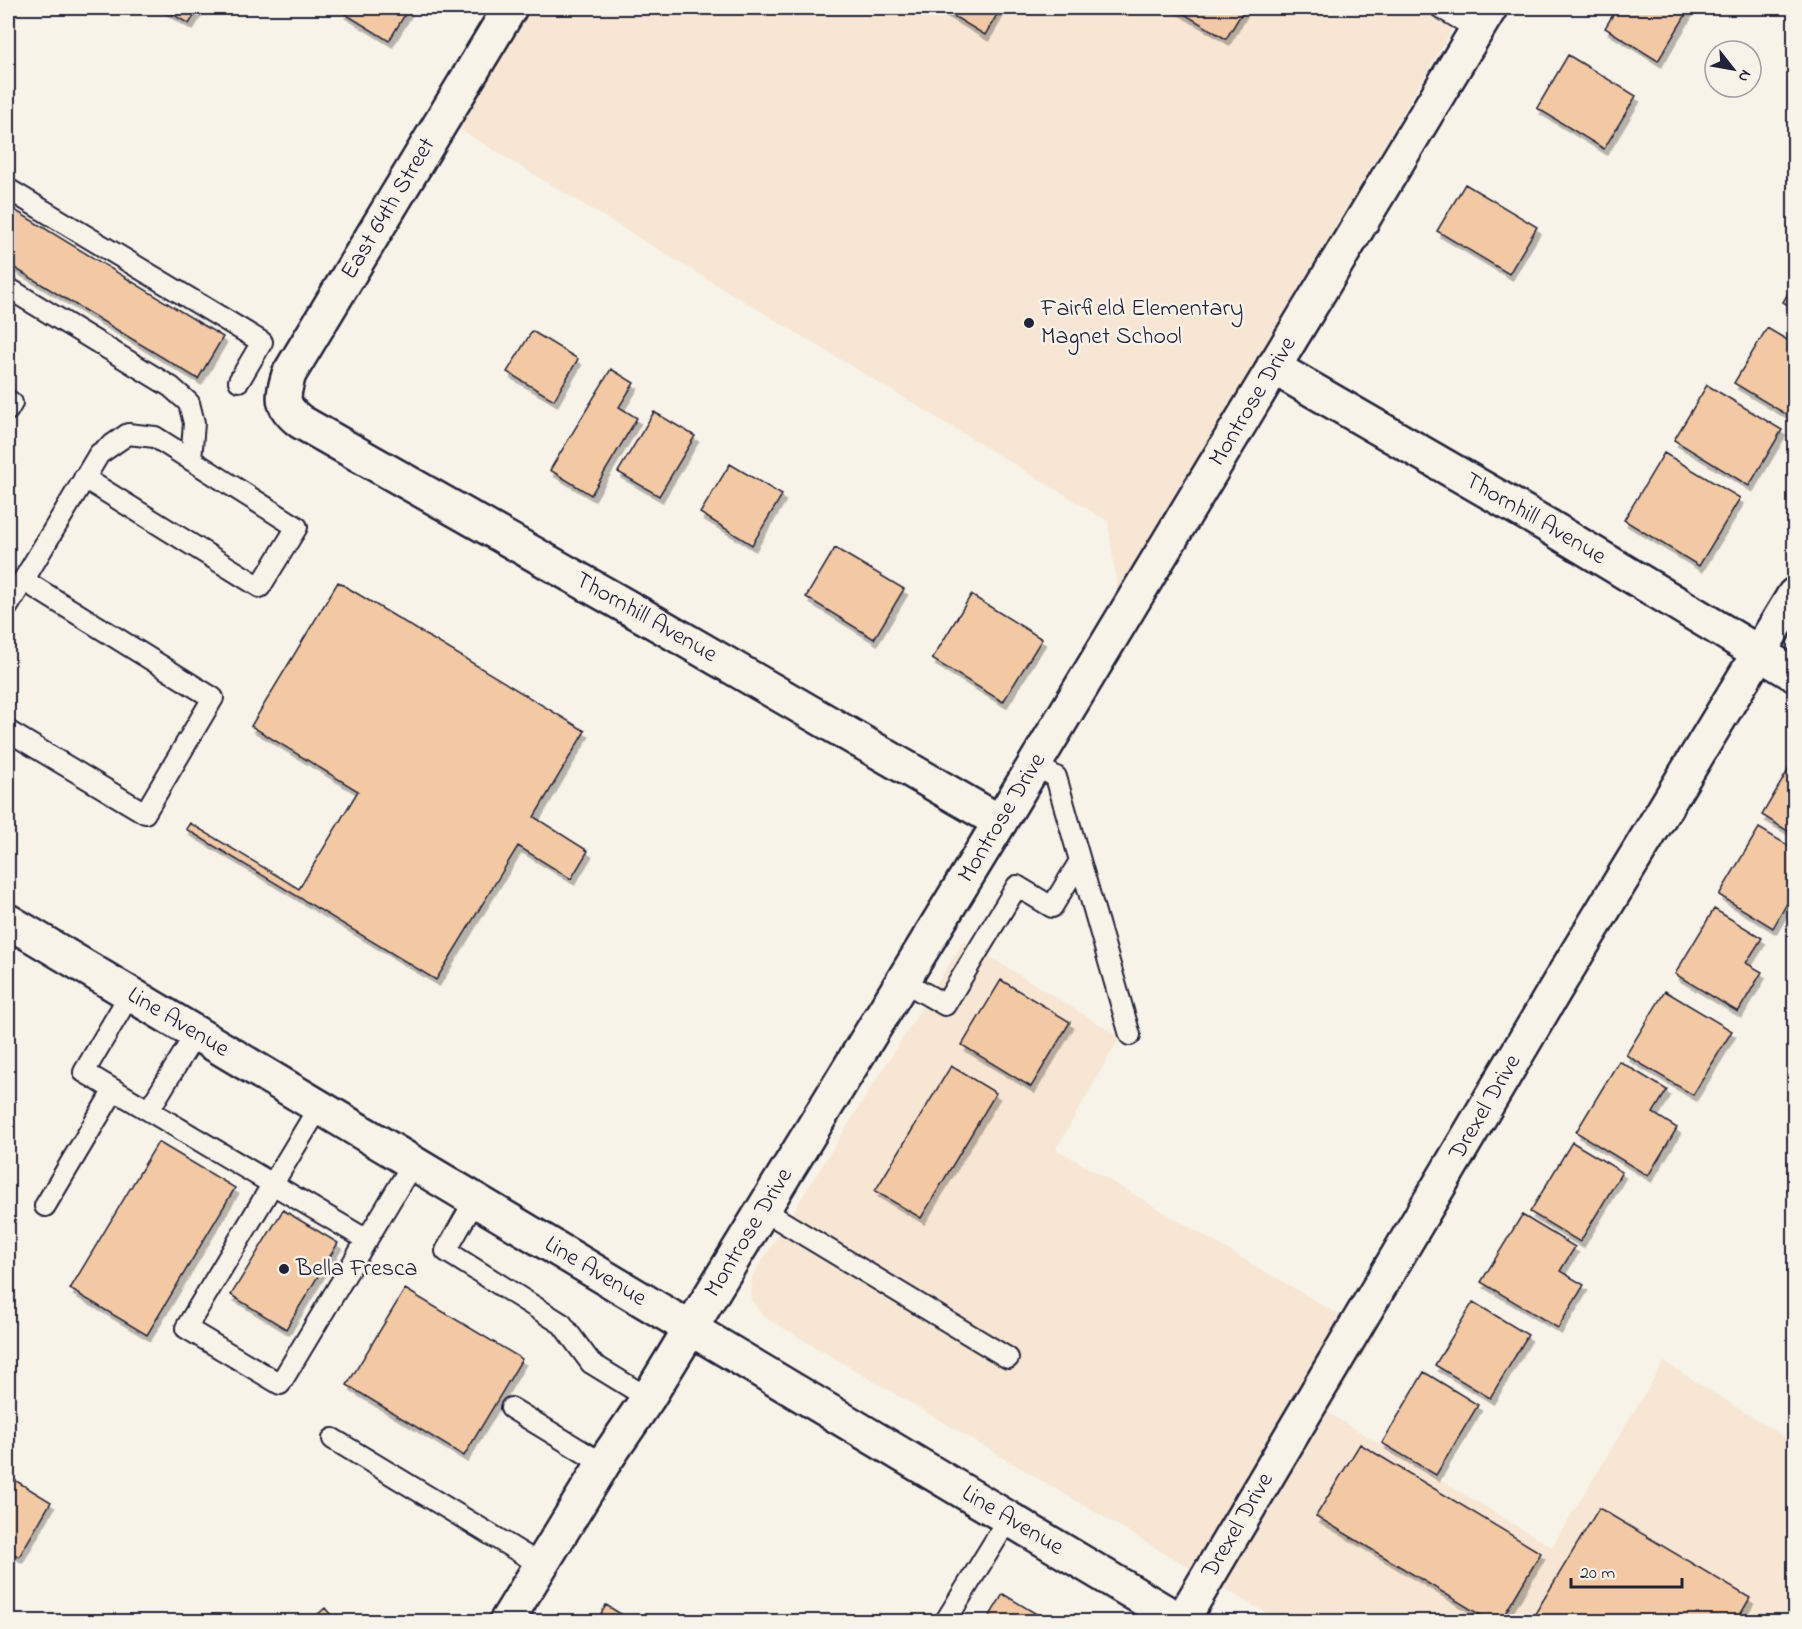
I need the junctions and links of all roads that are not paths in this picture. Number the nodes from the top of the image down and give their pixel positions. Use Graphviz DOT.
graph roads {
  1 [pos="510,8"];
  2 [pos="1441,8"];
  3 [pos="1483,18"];
  4 [pos="8,189"];
  5 [pos="8,288"];
  6 [pos="1274,367"];
  7 [pos="238,381"];
  8 [pos="8,400"];
  9 [pos="8,410"];
  10 [pos="290,414"];
  11 [pos="191,460"];
  12 [pos="84,478"];
  13 [pos="23,580"];
  14 [pos="1794,595"];
  15 [pos="8,606"];
  16 [pos="1759,653"];
  17 [pos="1794,674"];
  18 [pos="8,731"];
  19 [pos="1035,765"];
  20 [pos="1000,822"];
  21 [pos="1080,861"];
  22 [pos="8,921"];
  23 [pos="903,981"];
  24 [pos="130,994"];
  25 [pos="196,1033"];
  26 [pos="1130,1035"];
  27 [pos="114,1090"];
  28 [pos="319,1107"];
  29 [pos="149,1110"];
  30 [pos="413,1163"];
  31 [pos="272,1184"];
  32 [pos="475,1200"];
  33 [pos="45,1206"];
  34 [pos="763,1210"];
  35 [pos="367,1240"];
  36 [pos="690,1328"];
  37 [pos="1008,1358"];
  38 [pos="648,1398"];
  39 [pos="511,1408"];
  40 [pos="333,1439"];
  41 [pos="603,1464"];
  42 [pos="1009,1518"];
  43 [pos="541,1565"];
  44 [pos="1182,1621"];
  45 [pos="506,1622"];
  46 [pos="945,1622"];
  1 -- 10 [label="street, East 64th Street"];
  2 -- 3 [label="lane"];
  3 -- 6 [label="street, Montrose Drive"];
  4 -- 7 [label="lane"];
  5 -- 11 [label="lane"];
  6 -- 16 [label="street, Thornhill Avenue"];
  6 -- 19 [label="street, Montrose Drive"];
  8 -- 9 [label="lane"];
  10 -- 20 [label="street, Thornhill Avenue"];
  11 -- 12 [label="lane"];
  11 -- 12 [label="lane"];
  12 -- 13 [label="lane"];
  13 -- 15 [label="lane"];
  13 -- 18 [label="lane"];
  14 -- 16 [label="street, Drexel Drive"];
  16 -- 17 [label="street, Thornhill Avenue"];
  16 -- 44 [label="street, Drexel Drive"];
  19 -- 20 [label="street, Montrose Drive"];
  19 -- 21 [label="lane"];
  20 -- 23 [label="street, Montrose Drive"];
  21 -- 23 [label="lane"];
  21 -- 26 [label="lane"];
  22 -- 24 [label="street, Line Avenue"];
  23 -- 34 [label="street, Montrose Drive"];
  24 -- 25 [label="street, Line Avenue"];
  24 -- 27 [label="lane"];
  25 -- 28 [label="street, Line Avenue"];
  25 -- 29 [label="lane"];
  27 -- 29 [label="lane"];
  27 -- 33 [label="lane"];
  28 -- 30 [label="street, Line Avenue"];
  28 -- 31 [label="lane"];
  29 -- 31 [label="lane"];
  30 -- 32 [label="street, Line Avenue"];
  30 -- 35 [label="lane"];
  31 -- 35 [label="lane"];
  31 -- 35 [label="lane"];
  32 -- 36 [label="street, Line Avenue"];
  32 -- 38 [label="lane"];
  34 -- 36 [label="street, Montrose Drive"];
  34 -- 37 [label="lane"];
  36 -- 38 [label="street, Montrose Drive"];
  36 -- 42 [label="street, Line Avenue"];
  38 -- 41 [label="street, Montrose Drive"];
  39 -- 41 [label="lane"];
  40 -- 43 [label="lane"];
  41 -- 43 [label="street, Montrose Drive"];
  42 -- 44 [label="street, Line Avenue"];
  42 -- 46 [label="lane"];
  43 -- 45 [label="street, Montrose Drive"];
}
